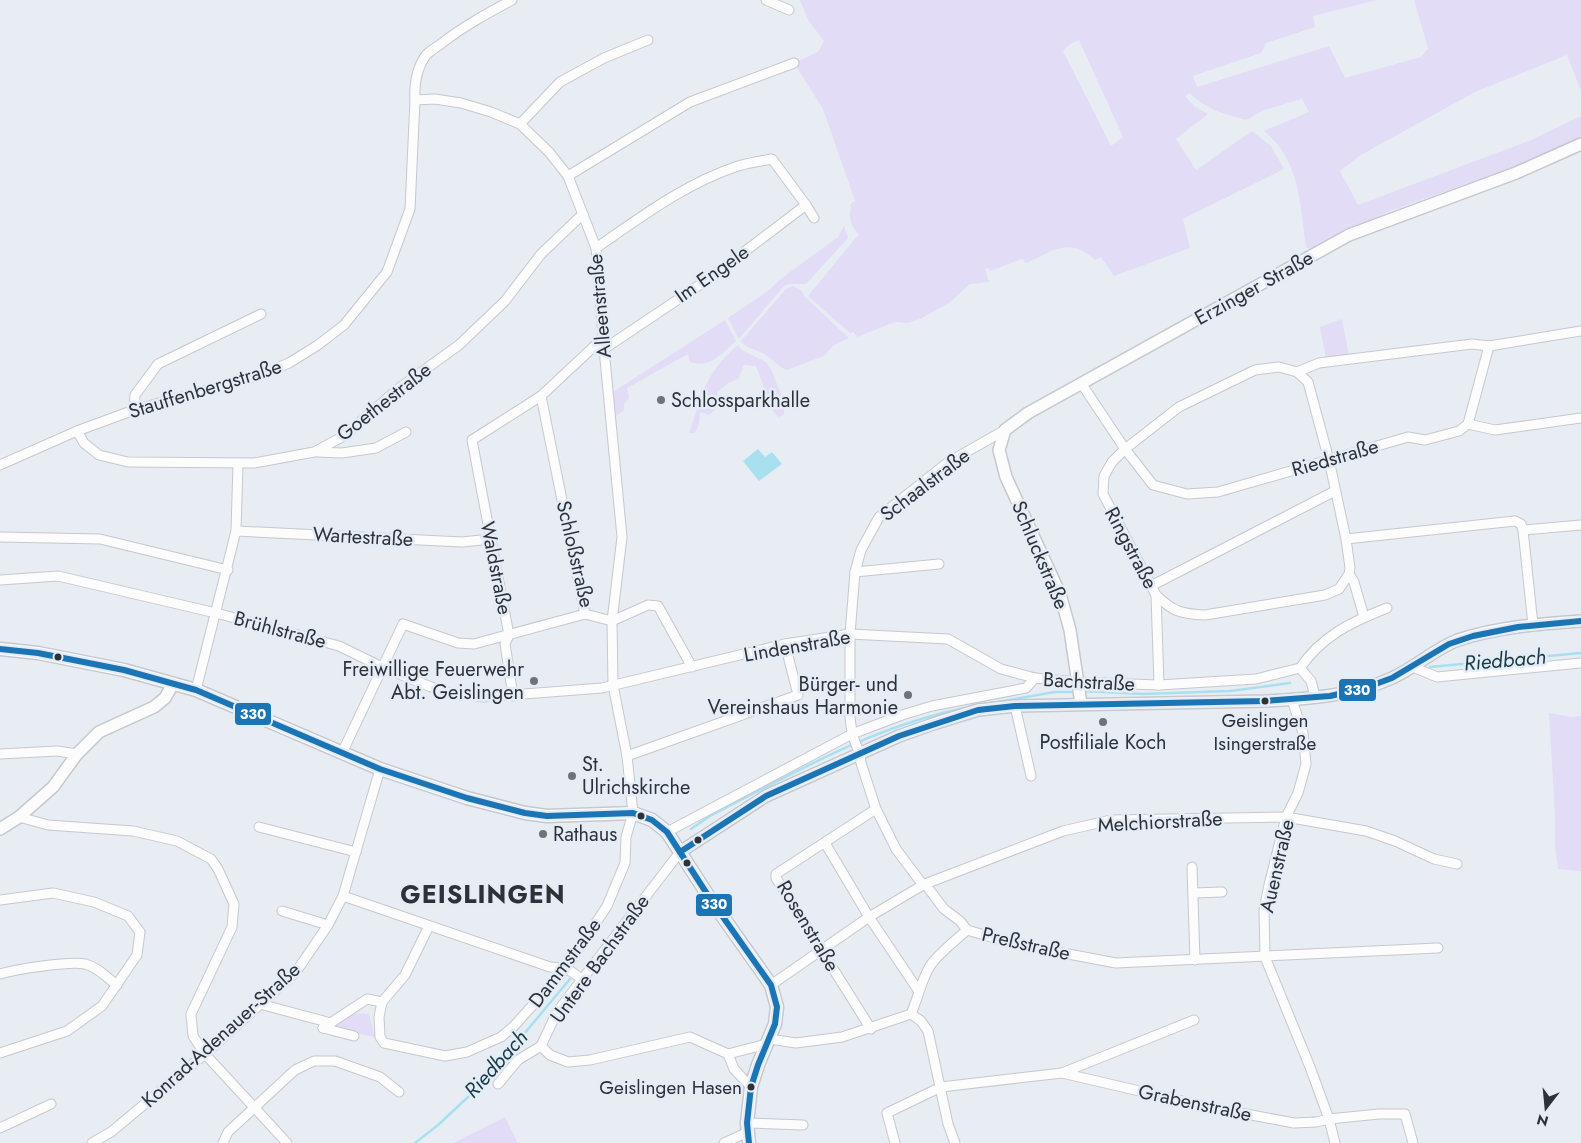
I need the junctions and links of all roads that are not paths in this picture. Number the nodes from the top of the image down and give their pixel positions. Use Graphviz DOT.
graph roads {
  1 [pos="512,0"];
  2 [pos="766,0"];
  3 [pos="789,10"];
  4 [pos="648,40"];
  5 [pos="794,63"];
  6 [pos="414,100"];
  7 [pos="520,124"];
  8 [pos="1581,144"];
  9 [pos="568,176"];
  10 [pos="806,206"];
  11 [pos="583,214"];
  12 [pos="814,218"];
  13 [pos="596,248"];
  14 [pos="261,314"];
  15 [pos="1581,331"];
  16 [pos="603,338"];
  17 [pos="1489,346"];
  18 [pos="604,349"];
  19 [pos="1297,372"];
  20 [pos="1081,383"];
  21 [pos="541,396"];
  22 [pos="134,410"];
  23 [pos="1581,418"];
  24 [pos="1468,424"];
  25 [pos="1006,430"];
  26 [pos="76,431"];
  27 [pos="406,432"];
  28 [pos="1125,449"];
  29 [pos="314,452"];
  30 [pos="1329,460"];
  31 [pos="238,464"];
  32 [pos="0,465"];
  33 [pos="1335,491"];
  34 [pos="1581,525"];
  35 [pos="1523,530"];
  36 [pos="236,531"];
  37 [pos="0,537"];
  38 [pos="491,539"];
  39 [pos="1346,539"];
  40 [pos="939,564"];
  41 [pos="228,570"];
  42 [pos="855,572"];
  43 [pos="1350,574"];
  44 [pos="0,580"];
  45 [pos="1151,586"];
  46 [pos="1156,595"];
  47 [pos="1387,608"];
  48 [pos="216,613"];
  49 [pos="585,614"];
  50 [pos="1364,617"];
  51 [pos="612,621"];
  52 [pos="1581,621"];
  53 [pos="1533,625"];
  54 [pos="850,634"];
  55 [pos="509,635"];
  56 [pos="785,644"];
  57 [pos="0,649"];
  58 [pos="1581,663"];
  59 [pos="382,667"];
  60 [pos="692,667"];
  61 [pos="1413,667"];
  62 [pos="1300,668"];
  63 [pos="1035,678"];
  64 [pos="173,684"];
  65 [pos="613,685"];
  66 [pos="1159,686"];
  67 [pos="196,690"];
  68 [pos="1079,693"];
  69 [pos="513,696"];
  70 [pos="1315,696"];
  71 [pos="1292,700"];
  72 [pos="1015,706"];
  73 [pos="934,714"];
  74 [pos="856,744"];
  75 [pos="342,753"];
  76 [pos="0,754"];
  77 [pos="77,754"];
  78 [pos="627,756"];
  79 [pos="380,769"];
  80 [pos="1031,776"];
  81 [pos="876,809"];
  82 [pos="633,813"];
  83 [pos="19,817"];
  84 [pos="1286,817"];
  85 [pos="259,827"];
  86 [pos="0,829"];
  87 [pos="667,832"];
  88 [pos="825,843"];
  89 [pos="356,852"];
  90 [pos="680,852"];
  91 [pos="1457,864"];
  92 [pos="1192,867"];
  93 [pos="924,885"];
  94 [pos="1222,892"];
  95 [pos="1193,893"];
  96 [pos="343,896"];
  97 [pos="0,900"];
  98 [pos="282,911"];
  99 [pos="869,917"];
  100 [pos="328,925"];
  101 [pos="429,926"];
  102 [pos="967,930"];
  103 [pos="1438,948"];
  104 [pos="821,949"];
  105 [pos="1265,957"];
  106 [pos="1195,960"];
  107 [pos="566,968"];
  108 [pos="0,974"];
  109 [pos="582,979"];
  110 [pos="117,985"];
  111 [pos="771,985"];
  112 [pos="918,990"];
  113 [pos="382,1002"];
  114 [pos="260,1004"];
  115 [pos="912,1014"];
  116 [pos="1194,1020"];
  117 [pos="327,1025"];
  118 [pos="871,1029"];
  119 [pos="354,1036"];
  120 [pos="768,1042"];
  121 [pos="540,1046"];
  122 [pos="0,1053"];
  123 [pos="205,1054"];
  124 [pos="728,1054"];
  125 [pos="1062,1074"];
  126 [pos="498,1084"];
  127 [pos="751,1087"];
  128 [pos="941,1087"];
  129 [pos="399,1092"];
  130 [pos="51,1104"];
  131 [pos="254,1108"];
  132 [pos="1329,1119"];
  133 [pos="803,1125"];
  134 [pos="0,1128"];
  135 [pos="748,1132"];
  136 [pos="92,1143"];
  137 [pos="223,1143"];
  138 [pos="287,1143"];
  139 [pos="724,1143"];
  140 [pos="895,1143"];
  141 [pos="954,1143"];
  142 [pos="1335,1143"];
  143 [pos="1413,1143"];
  1 -- 6 [label="street, Stauffenbergstraße"];
  2 -- 3 [label="street"];
  4 -- 7 [label="street"];
  5 -- 9 [label="street"];
  6 -- 7 [label="street, Alleenstraße"];
  6 -- 22 [label="street, Stauffenbergstraße"];
  7 -- 9 [label="street, Alleenstraße"];
  8 -- 20 [label="street, Erzinger Straße"];
  9 -- 11 [label="street, Alleenstraße"];
  10 -- 12 [label="street"];
  10 -- 13 [label="street"];
  10 -- 18 [label="street, Im Engele"];
  11 -- 13 [label="street, Alleenstraße"];
  11 -- 29 [label="street, Goethestraße"];
  13 -- 16 [label="street, Alleenstraße"];
  14 -- 22 [label="street"];
  15 -- 17 [label="street"];
  16 -- 18 [label="street, Alleenstraße"];
  16 -- 21 [label="street"];
  17 -- 19 [label="street"];
  17 -- 24 [label="street"];
  18 -- 51 [label="street, Alleenstraße"];
  19 -- 28 [label="street, Ringstraße"];
  19 -- 30 [label="street"];
  20 -- 25 [label="street, Erzinger Straße"];
  20 -- 28 [label="street, Riedstraße"];
  21 -- 38 [label="street, Waldstraße"];
  21 -- 49 [label="street, Schloßstraße"];
  22 -- 26 [label="street, Stauffenbergstraße"];
  23 -- 24 [label="street"];
  24 -- 30 [label="street, Riedstraße"];
  25 -- 42 [label="street, Schaalstraße"];
  25 -- 68 [label="street, Schluckstraße"];
  26 -- 31 [label="street, Goethestraße"];
  26 -- 32 [label="street, Stauffenbergstraße"];
  27 -- 29 [label="street"];
  28 -- 30 [label="street, Riedstraße"];
  28 -- 45 [label="street, Ringstraße"];
  29 -- 31 [label="street, Goethestraße"];
  30 -- 33 [label="street"];
  31 -- 36 [label="street"];
  33 -- 39 [label="street"];
  33 -- 45 [label="street"];
  34 -- 35 [label="street"];
  35 -- 39 [label="street"];
  35 -- 53 [label="street"];
  36 -- 38 [label="street, Wartestraße"];
  36 -- 41 [label="street"];
  37 -- 41 [label="street"];
  38 -- 55 [label="street, Waldstraße"];
  39 -- 43 [label="street"];
  40 -- 42 [label="street"];
  41 -- 48 [label="street"];
  42 -- 54 [label="street, Schaalstraße"];
  43 -- 46 [label="street, Ringstraße"];
  43 -- 50 [label="street"];
  44 -- 48 [label="street, Brühlstraße"];
  45 -- 46 [label="street, Ringstraße"];
  46 -- 66 [label="street"];
  47 -- 50 [label="street"];
  48 -- 59 [label="street, Brühlstraße"];
  48 -- 67 [label="street"];
  49 -- 51 [label="street, Schloßstraße"];
  49 -- 55 [label="street"];
  50 -- 62 [label="street"];
  51 -- 60 [label="street"];
  51 -- 65 [label="street, Schloßstraße"];
  52 -- 53 [label="street, Bachstraße"];
  53 -- 61 [label="street, Bachstraße"];
  54 -- 56 [label="street, Lindenstraße"];
  54 -- 63 [label="street, Lindenstraße"];
  54 -- 74 [label="street, Schaalstraße"];
  55 -- 59 [label="street"];
  55 -- 69 [label="street, Waldstraße"];
  56 -- 60 [label="street, Lindenstraße"];
  56 -- 78 [label="street"];
  57 -- 64 [label="main road"];
  58 -- 61 [label="street"];
  59 -- 69 [label="street, Brühlstraße"];
  59 -- 75 [label="street"];
  60 -- 65 [label="street, Lindenstraße"];
  61 -- 70 [label="street, Bachstraße"];
  62 -- 66 [label="street, Bachstraße"];
  62 -- 70 [label="street"];
  63 -- 68 [label="street, Bachstraße"];
  63 -- 73 [label="street, Bachstraße"];
  64 -- 67 [label="main road"];
  64 -- 77 [label="street"];
  65 -- 69 [label="street, Brühlstraße"];
  65 -- 78 [label="street, Schloßstraße"];
  66 -- 68 [label="street, Bachstraße"];
  67 -- 75 [label="main road"];
  68 -- 71 [label="street, Bachstraße"];
  68 -- 72 [label="street, Bachstraße"];
  70 -- 71 [label="street, Bachstraße"];
  71 -- 84 [label="street, Auenstraße"];
  72 -- 73 [label="street, Bachstraße"];
  72 -- 80 [label="street"];
  73 -- 74 [label="street, Bachstraße"];
  73 -- 74 [label="street, Bachstraße"];
  74 -- 81 [label="street, Preßstraße"];
  74 -- 87 [label="street, Bachstraße"];
  74 -- 90 [label="street, Bachstraße"];
  75 -- 79 [label="main road"];
  76 -- 77 [label="street"];
  77 -- 83 [label="street"];
  78 -- 82 [label="street, Schloßstraße"];
  79 -- 82 [label="main road"];
  79 -- 89 [label="street, Konrad-Adenauer-Straße"];
  81 -- 88 [label="street, Rosenstraße"];
  81 -- 93 [label="street, Preßstraße"];
  82 -- 87 [label="main road"];
  82 -- 107 [label="street, Dammstraße"];
  83 -- 86 [label="street"];
  83 -- 123 [label="street"];
  84 -- 91 [label="street, Melchiorstraße"];
  84 -- 93 [label="street, Melchiorstraße"];
  84 -- 105 [label="street, Auenstraße"];
  85 -- 89 [label="street"];
  87 -- 90 [label="main road"];
  88 -- 99 [label="street"];
  88 -- 104 [label="street, Rosenstraße"];
  89 -- 96 [label="street, Konrad-Adenauer-Straße"];
  90 -- 109 [label="street, Untere Bachstraße"];
  90 -- 111 [label="main road"];
  92 -- 95 [label="street"];
  93 -- 99 [label="street, Melchiorstraße"];
  93 -- 102 [label="street, Preßstraße"];
  94 -- 95 [label="street"];
  95 -- 106 [label="street"];
  96 -- 100 [label="street, Konrad-Adenauer-Straße"];
  96 -- 101 [label="street"];
  97 -- 110 [label="street"];
  98 -- 100 [label="street"];
  99 -- 104 [label="street, Melchiorstraße"];
  99 -- 112 [label="street"];
  100 -- 114 [label="street, Konrad-Adenauer-Straße"];
  101 -- 107 [label="street"];
  101 -- 113 [label="street"];
  102 -- 106 [label="street, Preßstraße"];
  102 -- 112 [label="street"];
  103 -- 105 [label="street, Preßstraße"];
  104 -- 111 [label="street, Melchiorstraße"];
  104 -- 118 [label="street, Rosenstraße"];
  105 -- 106 [label="street, Preßstraße"];
  105 -- 132 [label="street, Auenstraße"];
  107 -- 109 [label="street"];
  107 -- 113 [label="street, Dammstraße"];
  108 -- 110 [label="street"];
  109 -- 121 [label="street, Untere Bachstraße"];
  110 -- 122 [label="street"];
  111 -- 120 [label="main road"];
  112 -- 115 [label="street"];
  113 -- 117 [label="street"];
  114 -- 117 [label="street"];
  114 -- 123 [label="street, Konrad-Adenauer-Straße"];
  115 -- 118 [label="street"];
  115 -- 128 [label="street"];
  116 -- 125 [label="street, Grabenstraße"];
  117 -- 119 [label="street"];
  118 -- 120 [label="street"];
  120 -- 124 [label="street"];
  120 -- 127 [label="main road"];
  121 -- 124 [label="street"];
  121 -- 126 [label="street, Untere Bachstraße"];
  123 -- 131 [label="street"];
  123 -- 136 [label="street, Konrad-Adenauer-Straße"];
  124 -- 127 [label="street"];
  125 -- 128 [label="street, Grabenstraße"];
  125 -- 132 [label="street, Grabenstraße"];
  127 -- 135 [label="main road"];
  128 -- 140 [label="street, Grabenstraße"];
  128 -- 141 [label="street"];
  129 -- 131 [label="street"];
  130 -- 134 [label="street"];
  131 -- 137 [label="street"];
  131 -- 138 [label="street"];
  132 -- 142 [label="street, Auenstraße"];
  132 -- 143 [label="street, Grabenstraße"];
  133 -- 135 [label="street"];
  135 -- 139 [label="street"];
}
